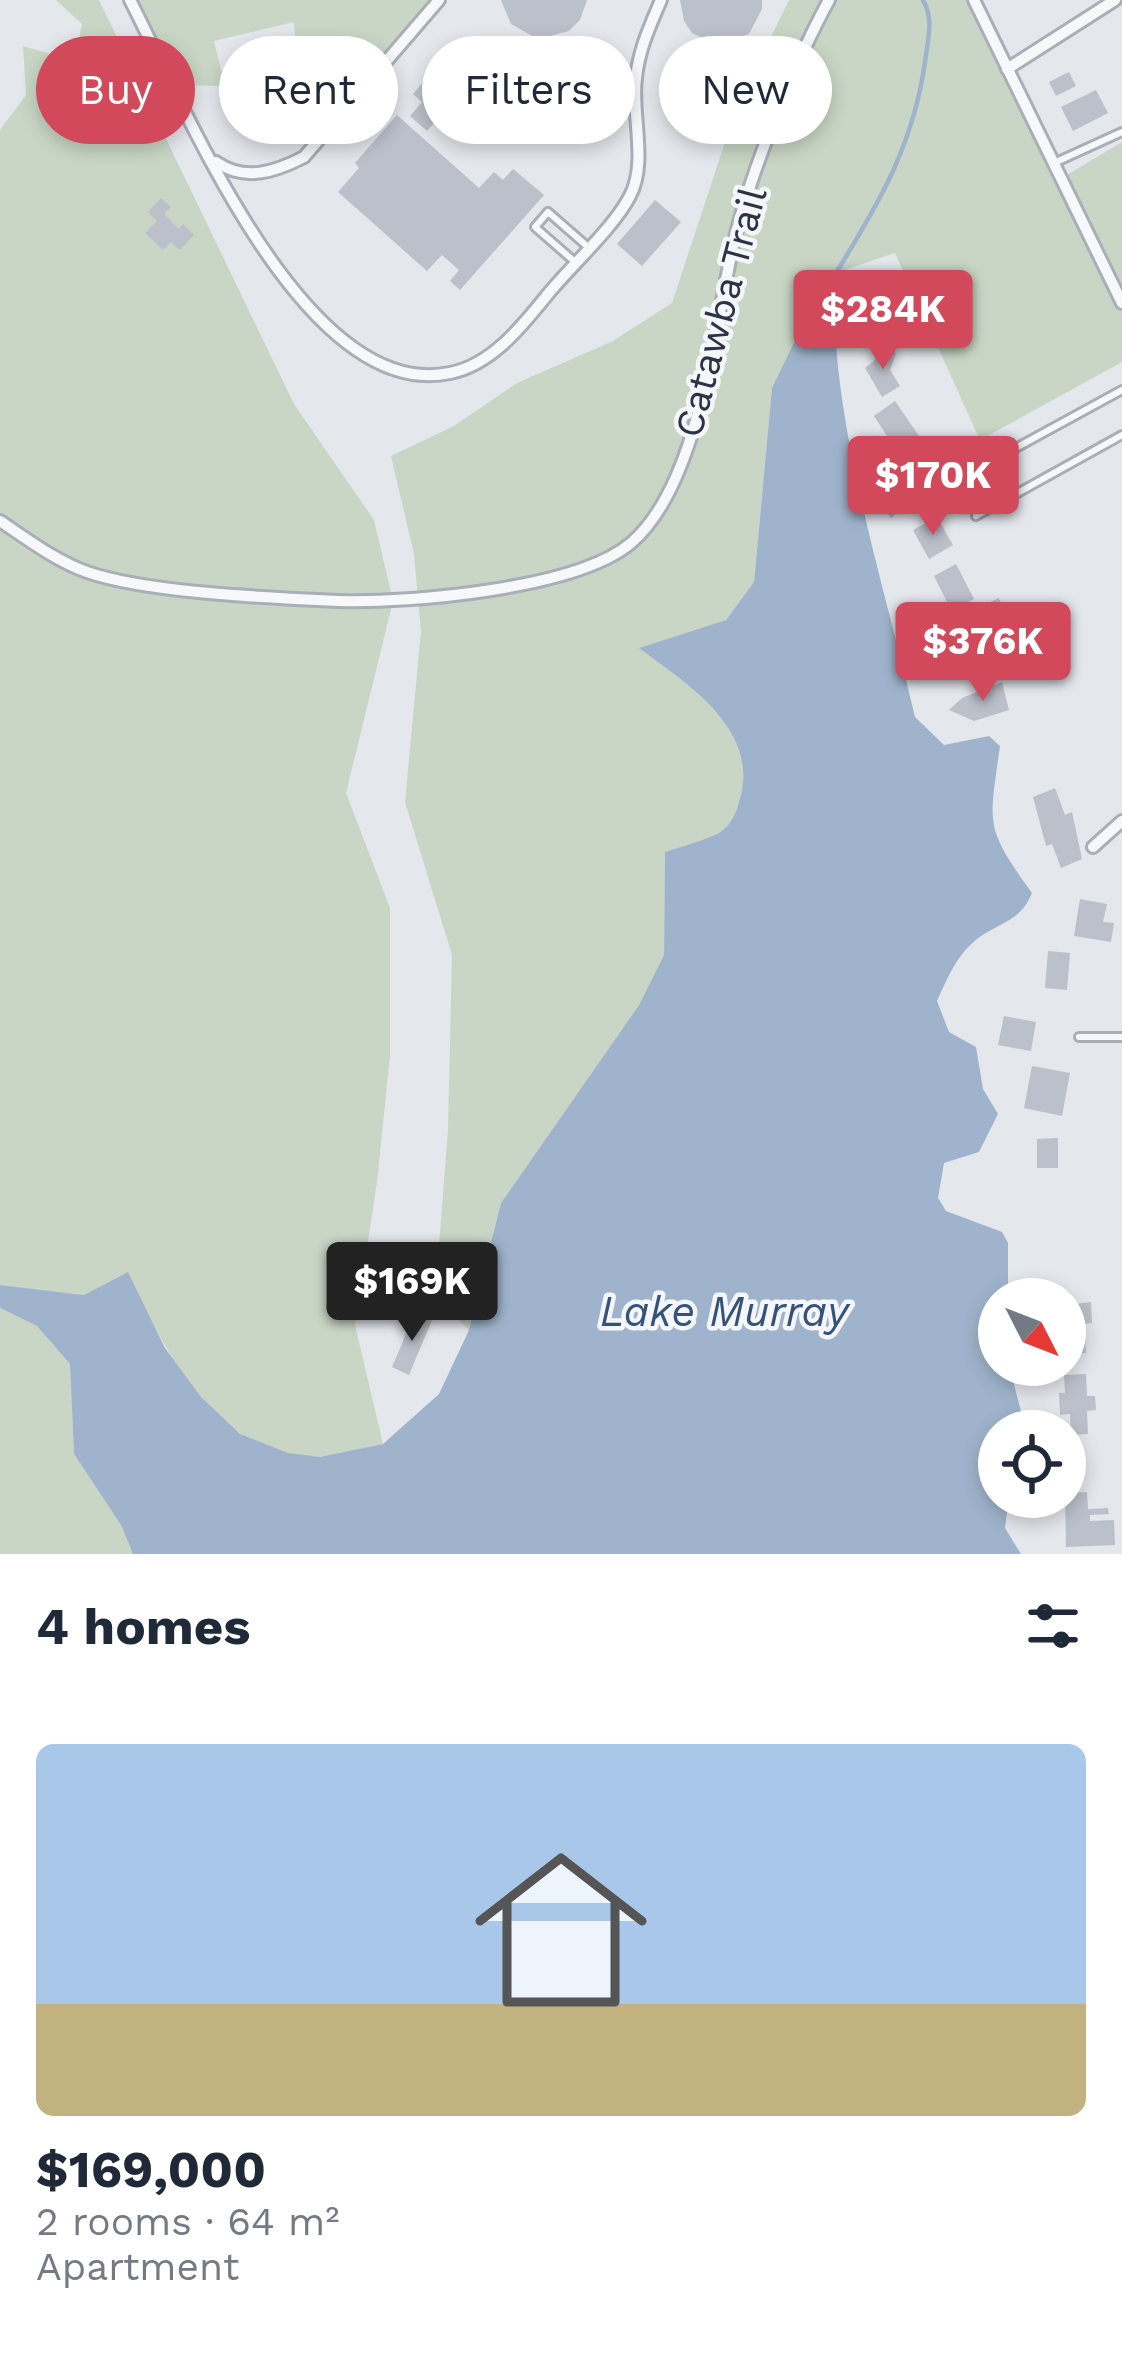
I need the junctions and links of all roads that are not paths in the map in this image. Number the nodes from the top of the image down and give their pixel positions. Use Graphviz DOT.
graph roads {
  1 [pos="130,0"];
  2 [pos="440,0"];
  3 [pos="661,0"];
  4 [pos="829,0"];
  5 [pos="974,0"];
  6 [pos="1115,0"];
  7 [pos="1007,69"];
  8 [pos="1122,132"];
  9 [pos="213,160"];
  10 [pos="1054,163"];
  11 [pos="588,247"];
  12 [pos="574,262"];
  13 [pos="1122,303"];
  14 [pos="1122,390"];
  15 [pos="1122,435"];
  16 [pos="959,479"];
  17 [pos="976,516"];
  18 [pos="0,521"];
  19 [pos="1122,821"];
  20 [pos="1093,847"];
  21 [pos="1079,1037"];
  22 [pos="1122,1037"];
  1 -- 9 [label="street"];
  2 -- 9 [label="street"];
  3 -- 11 [label="street"];
  4 -- 18 [label="street, Catawba Trail"];
  5 -- 7 [label="street"];
  6 -- 7 [label="street"];
  7 -- 10 [label="street"];
  8 -- 10 [label="lane"];
  9 -- 12 [label="street"];
  10 -- 13 [label="street"];
  11 -- 12 [label="street"];
  11 -- 12 [label="lane"];
  14 -- 16 [label="lane"];
  15 -- 17 [label="lane"];
  19 -- 20 [label="street"];
  21 -- 22 [label="lane"];
}
